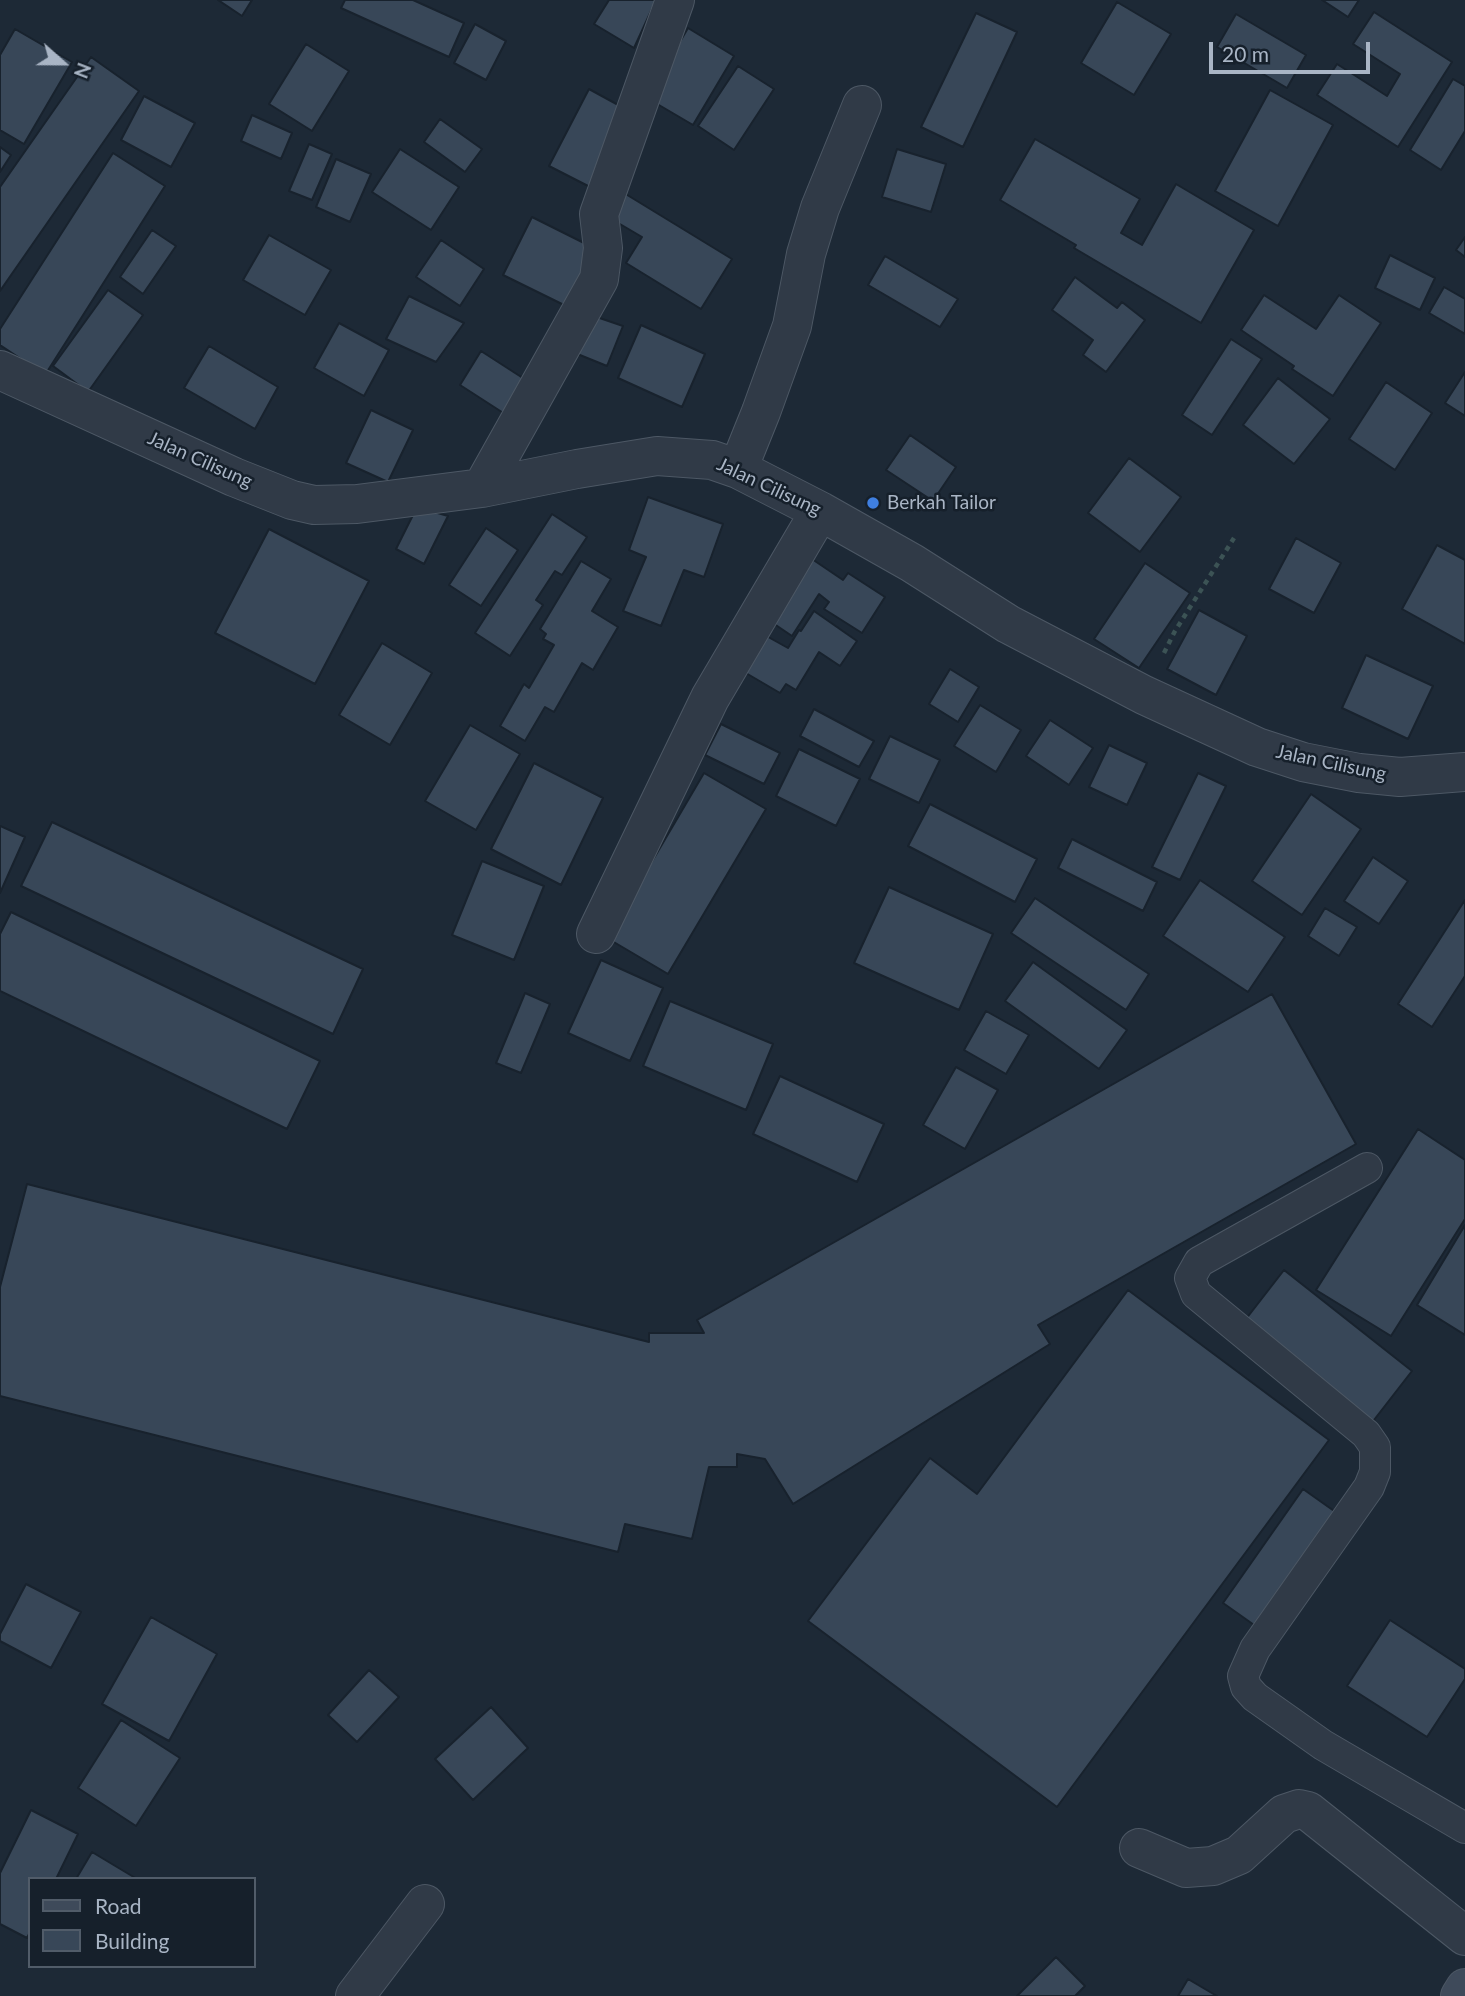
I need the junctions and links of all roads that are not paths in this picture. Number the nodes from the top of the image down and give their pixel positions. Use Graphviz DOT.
graph roads {
  1 [pos="675,0"];
  2 [pos="862,105"];
  3 [pos="0,370"];
  4 [pos="738,469"];
  5 [pos="482,488"];
  6 [pos="820,511"];
  7 [pos="1465,772"];
  8 [pos="597,934"];
  9 [pos="1367,1168"];
  10 [pos="1465,1828"];
  11 [pos="1139,1849"];
  12 [pos="425,1903"];
  13 [pos="1465,1936"];
  14 [pos="1465,1988"];
  15 [pos="355,1996"];
  16 [pos="1460,1996"];
  1 -- 5 [label="street"];
  2 -- 4 [label="street"];
  3 -- 5 [label="street, Jalan Cilisung"];
  4 -- 5 [label="street, Jalan Cilisung"];
  4 -- 6 [label="street, Jalan Cilisung"];
  6 -- 7 [label="street, Jalan Cilisung"];
  6 -- 8 [label="street"];
  9 -- 10 [label="lane"];
  11 -- 13 [label="street"];
  12 -- 15 [label="street"];
  14 -- 16 [label="main road"];
}
